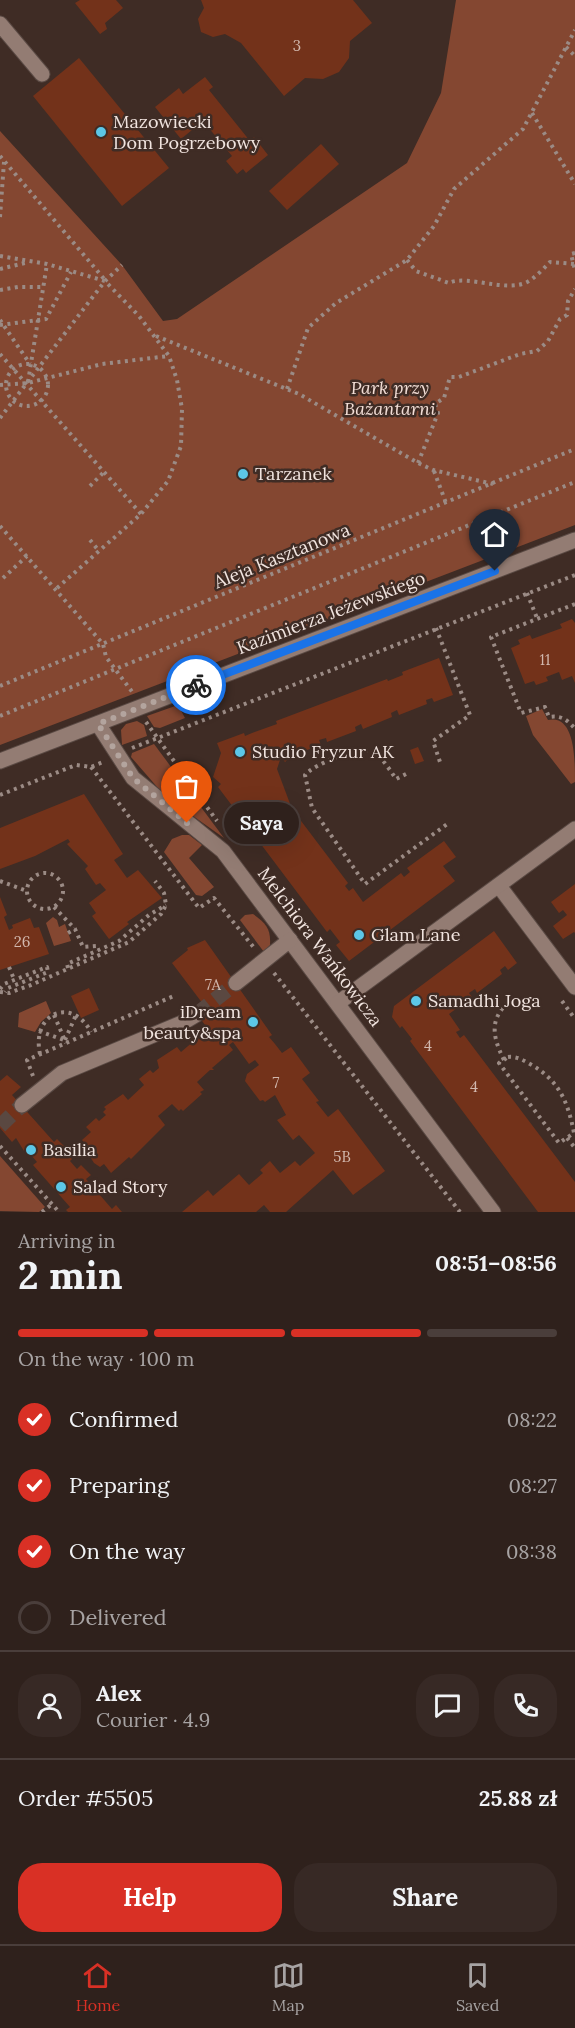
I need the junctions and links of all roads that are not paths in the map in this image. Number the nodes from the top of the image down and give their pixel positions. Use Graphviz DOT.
graph roads {
  1 [pos="0,24"];
  2 [pos="42,74"];
  3 [pos="575,540"];
  4 [pos="98,724"];
  5 [pos="0,761"];
  6 [pos="575,829"];
  7 [pos="499,886"];
  8 [pos="290,940"];
  9 [pos="236,983"];
  10 [pos="575,987"];
  11 [pos="338,1003"];
  12 [pos="197,1014"];
  13 [pos="22,1106"];
  14 [pos="493,1212"];
  1 -- 2 [label="street"];
  3 -- 4 [label="street, Kazimierza Jeżewskiego"];
  4 -- 5 [label="street, Kazimierza Jeżewskiego"];
  4 -- 8 [label="street, Melchiora Wańkowicza"];
  6 -- 7 [label="street"];
  7 -- 10 [label="street"];
  7 -- 11 [label="street"];
  8 -- 9 [label="street"];
  8 -- 11 [label="street, Melchiora Wańkowicza"];
  11 -- 14 [label="street, Melchiora Wańkowicza"];
  12 -- 13 [label="street"];
}
